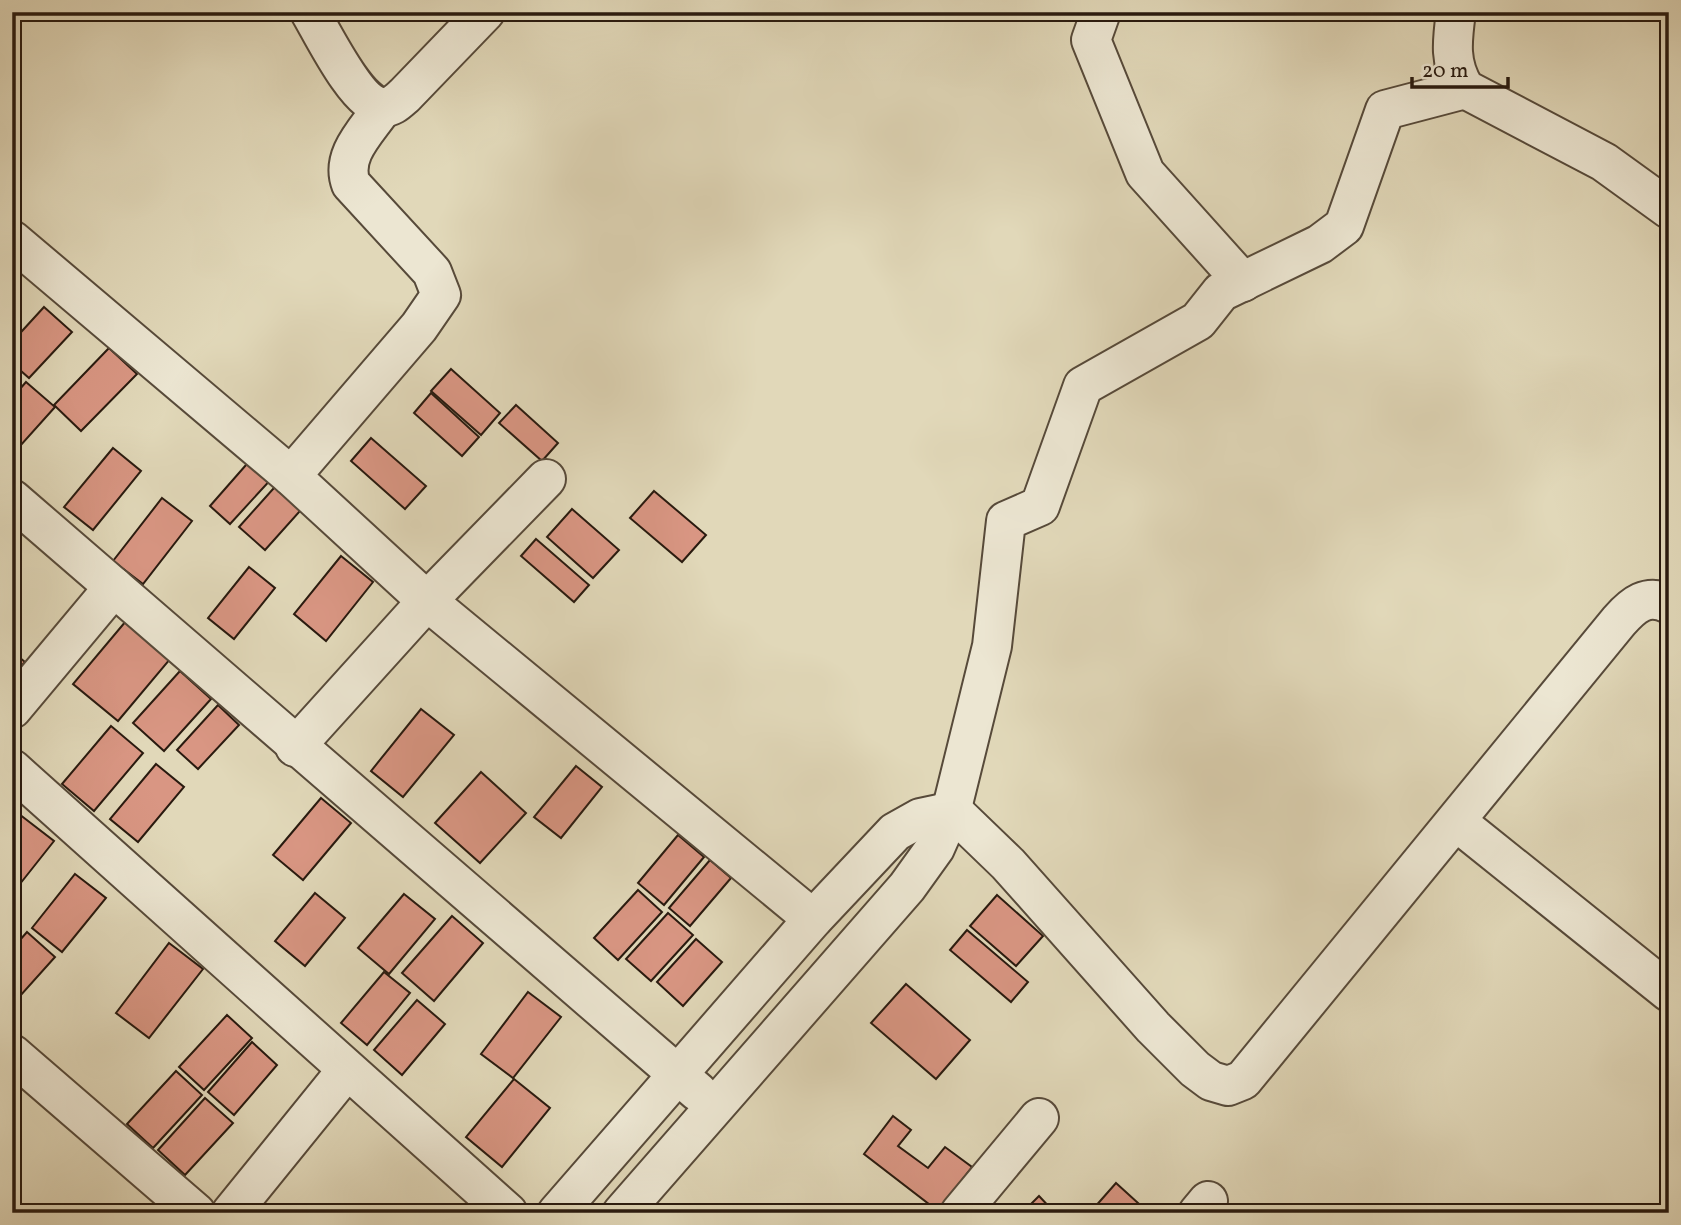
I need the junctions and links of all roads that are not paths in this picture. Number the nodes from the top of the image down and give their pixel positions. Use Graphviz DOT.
graph roads {
  1 [pos="310,12"];
  2 [pos="485,12"];
  3 [pos="1101,12"];
  4 [pos="1456,12"];
  5 [pos="1465,89"];
  6 [pos="383,107"];
  7 [pos="1669,209"];
  8 [pos="12,240"];
  9 [pos="1243,282"];
  10 [pos="291,476"];
  11 [pos="547,479"];
  12 [pos="12,499"];
  13 [pos="114,587"];
  14 [pos="428,601"];
  15 [pos="1669,604"];
  16 [pos="12,709"];
  17 [pos="295,747"];
  18 [pos="12,769"];
  19 [pos="951,812"];
  20 [pos="1457,822"];
  21 [pos="813,919"];
  22 [pos="1669,992"];
  23 [pos="12,1054"];
  24 [pos="346,1071"];
  25 [pos="678,1074"];
  26 [pos="715,1107"];
  27 [pos="1039,1118"];
  28 [pos="196,1213"];
  29 [pos="231,1213"];
  30 [pos="508,1213"];
  31 [pos="557,1213"];
  32 [pos="622,1213"];
  33 [pos="960,1213"];
  1 -- 6 [label="street"];
  2 -- 6 [label="street"];
  3 -- 9 [label="street"];
  4 -- 5 [label="street"];
  5 -- 7 [label="street"];
  5 -- 9 [label="street"];
  6 -- 10 [label="street"];
  8 -- 10 [label="street"];
  9 -- 19 [label="street"];
  10 -- 14 [label="street"];
  11 -- 14 [label="street"];
  12 -- 13 [label="street"];
  13 -- 16 [label="street"];
  13 -- 17 [label="street"];
  14 -- 17 [label="street"];
  14 -- 21 [label="street"];
  15 -- 20 [label="street"];
  17 -- 25 [label="street"];
  18 -- 24 [label="street"];
  19 -- 20 [label="street"];
  19 -- 21 [label="street"];
  19 -- 26 [label="street"];
  20 -- 22 [label="street"];
  21 -- 25 [label="street"];
  23 -- 28 [label="street"];
  24 -- 29 [label="street"];
  24 -- 30 [label="street"];
  25 -- 26 [label="street"];
  25 -- 31 [label="street"];
  26 -- 32 [label="street"];
  27 -- 33 [label="street"];
}
